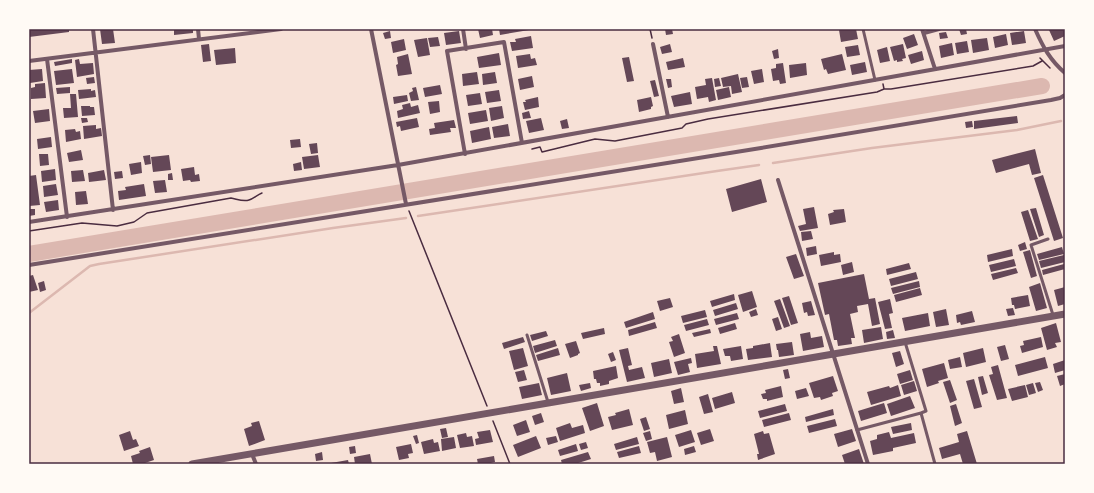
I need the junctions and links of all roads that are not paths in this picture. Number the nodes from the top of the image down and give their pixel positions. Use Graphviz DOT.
graph roads {
  1 [pos="93,29"];
  2 [pos="198,29"];
  3 [pos="281,29"];
  4 [pos="371,29"];
  5 [pos="463,29"];
  6 [pos="863,29"];
  7 [pos="939,29"];
  8 [pos="1035,29"];
  9 [pos="271,30"];
  10 [pos="923,31"];
  11 [pos="199,39"];
  12 [pos="653,44"];
  13 [pos="1065,46"];
  14 [pos="466,49"];
  15 [pos="1045,50"];
  16 [pos="96,53"];
  17 [pos="47,59"];
  18 [pos="29,61"];
  19 [pos="935,69"];
  20 [pos="1065,73"];
  21 [pos="875,80"];
  22 [pos="1065,95"];
  23 [pos="668,117"];
  24 [pos="522,143"];
  25 [pos="465,154"];
  26 [pos="398,165"];
  27 [pos="778,180"];
  28 [pos="406,204"];
  29 [pos="113,210"];
  30 [pos="67,217"];
  31 [pos="29,222"];
  32 [pos="1048,238"];
  33 [pos="29,265"];
  34 [pos="1065,314"];
  35 [pos="1054,316"];
  36 [pos="527,335"];
  37 [pos="905,342"];
  38 [pos="833,354"];
  39 [pos="549,404"];
  40 [pos="921,413"];
  41 [pos="858,430"];
  42 [pos="252,454"];
  43 [pos="192,464"];
  44 [pos="256,464"];
  45 [pos="868,464"];
  46 [pos="935,464"];
  1 -- 16 [label="street"];
  2 -- 11 [label="street"];
  3 -- 9 [label="street"];
  4 -- 26 [label="street"];
  5 -- 14 [label="street"];
  6 -- 21 [label="lane"];
  7 -- 10 [label="street"];
  8 -- 15 [label="street"];
  9 -- 11 [label="street"];
  10 -- 19 [label="street"];
  11 -- 16 [label="street"];
  12 -- 23 [label="street"];
  13 -- 15 [label="street"];
  14 -- 24 [label="street"];
  14 -- 25 [label="street"];
  15 -- 19 [label="street"];
  15 -- 20 [label="street"];
  16 -- 17 [label="street"];
  16 -- 29 [label="street"];
  17 -- 18 [label="street"];
  17 -- 30 [label="street"];
  19 -- 21 [label="street"];
  21 -- 23 [label="street"];
  22 -- 28 [label="street"];
  23 -- 24 [label="street"];
  24 -- 25 [label="street"];
  25 -- 26 [label="street"];
  26 -- 28 [label="street"];
  26 -- 29 [label="street"];
  27 -- 38 [label="street"];
  28 -- 33 [label="street"];
  29 -- 30 [label="street"];
  30 -- 31 [label="street"];
  32 -- 35 [label="lane"];
  34 -- 35 [label="street"];
  35 -- 37 [label="street"];
  36 -- 39 [label="lane"];
  37 -- 38 [label="street"];
  37 -- 40 [label="lane"];
  38 -- 39 [label="street"];
  38 -- 41 [label="street"];
  39 -- 42 [label="street"];
  40 -- 41 [label="lane"];
  40 -- 46 [label="lane"];
  41 -- 45 [label="street"];
  42 -- 43 [label="street"];
  42 -- 44 [label="street"];
}
